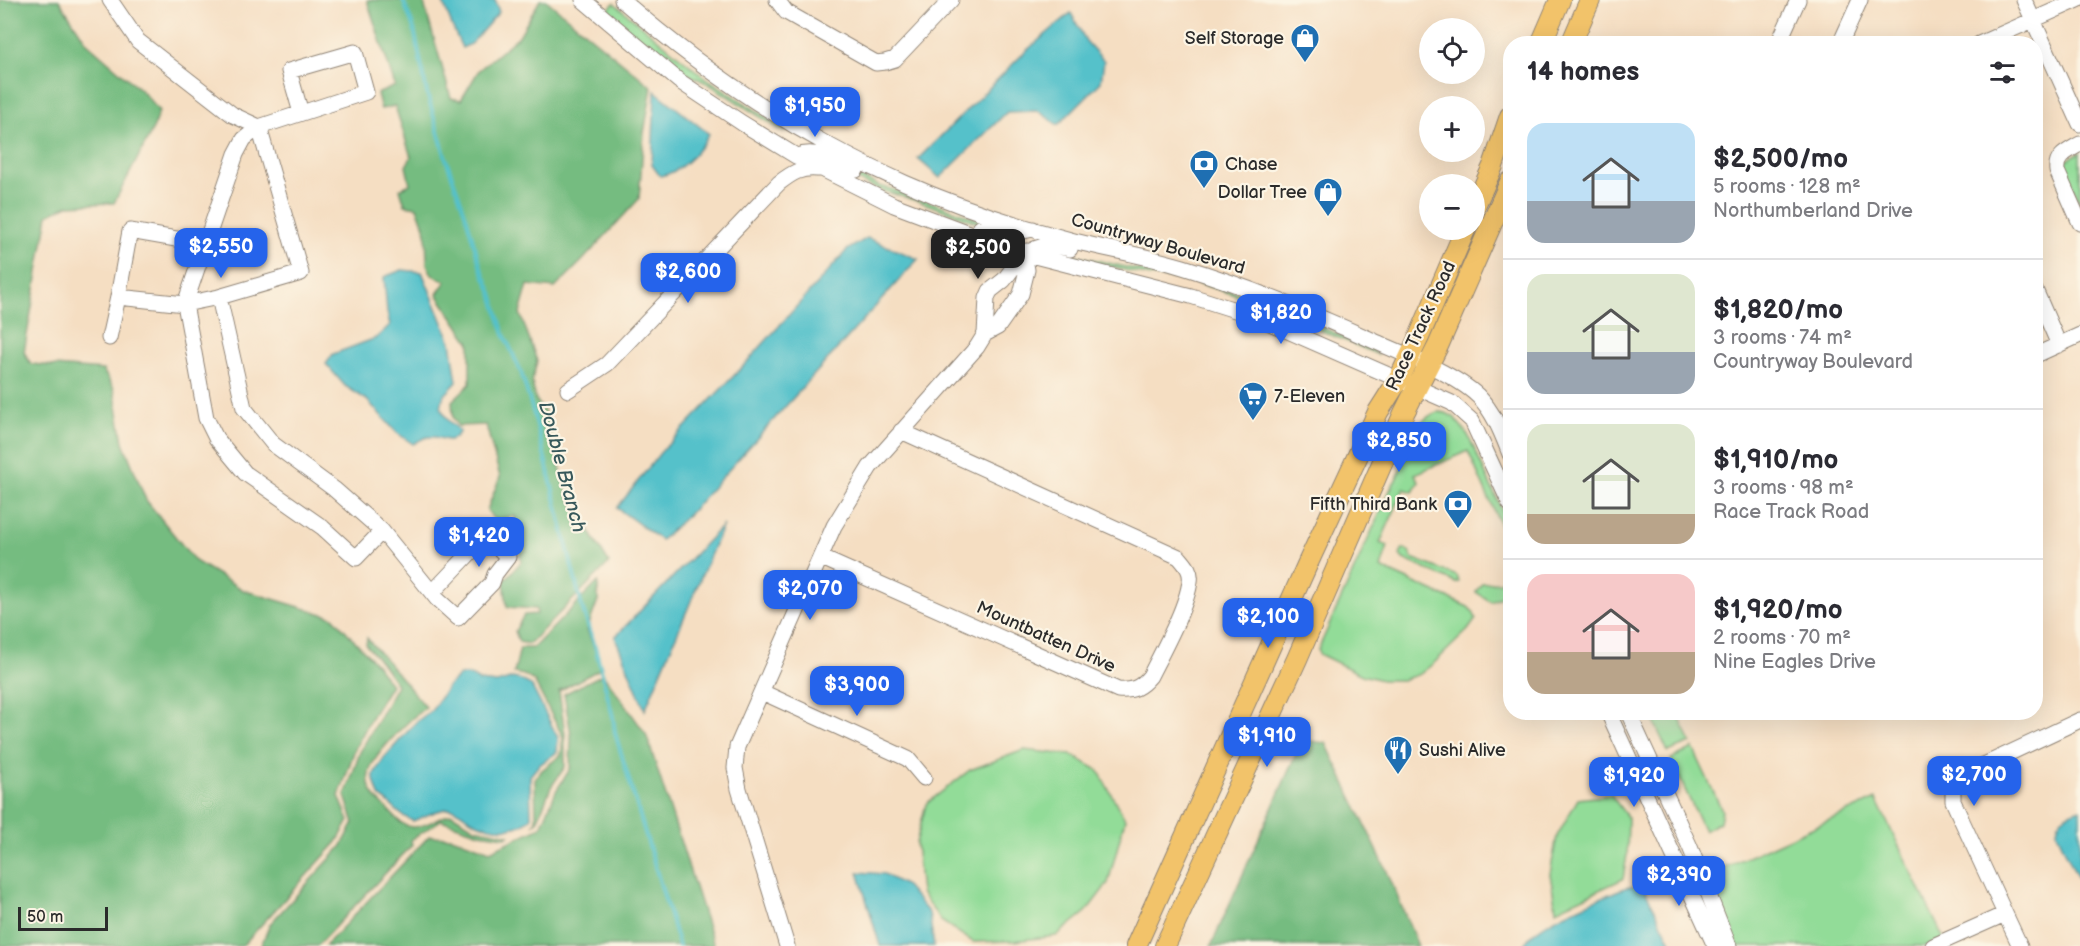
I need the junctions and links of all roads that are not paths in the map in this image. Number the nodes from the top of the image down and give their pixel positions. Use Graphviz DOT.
graph roads {
  1 [pos="110,0"];
  2 [pos="583,0"];
  3 [pos="598,0"];
  4 [pos="777,0"];
  5 [pos="951,0"];
  6 [pos="1560,0"];
  7 [pos="1590,0"];
  8 [pos="1798,0"];
  9 [pos="1860,0"];
  10 [pos="2024,0"];
  11 [pos="2078,0"];
  12 [pos="625,2"];
  13 [pos="2032,20"];
  14 [pos="609,22"];
  15 [pos="1544,36"];
  16 [pos="1574,36"];
  17 [pos="1782,36"];
  18 [pos="1844,36"];
  19 [pos="1997,36"];
  20 [pos="2039,36"];
  21 [pos="2043,44"];
  22 [pos="301,113"];
  23 [pos="792,124"];
  24 [pos="2080,124"];
  25 [pos="259,127"];
  26 [pos="1503,137"];
  27 [pos="770,140"];
  28 [pos="2080,144"];
  29 [pos="796,156"];
  30 [pos="821,170"];
  31 [pos="780,182"];
  32 [pos="1485,184"];
  33 [pos="919,188"];
  34 [pos="870,194"];
  35 [pos="1503,198"];
  36 [pos="2080,223"];
  37 [pos="1033,229"];
  38 [pos="1461,240"];
  39 [pos="205,244"];
  40 [pos="1025,257"];
  41 [pos="1187,269"];
  42 [pos="118,297"];
  43 [pos="219,297"];
  44 [pos="185,304"];
  45 [pos="2043,308"];
  46 [pos="985,334"];
  47 [pos="2080,335"];
  48 [pos="109,338"];
  49 [pos="2059,345"];
  50 [pos="2043,352"];
  51 [pos="1409,357"];
  52 [pos="1428,366"];
  53 [pos="1408,383"];
  54 [pos="568,390"];
  55 [pos="901,431"];
  56 [pos="1503,438"];
  57 [pos="1503,488"];
  58 [pos="382,531"];
  59 [pos="822,558"];
  60 [pos="1307,565"];
  61 [pos="433,592"];
  62 [pos="1297,659"];
  63 [pos="1257,677"];
  64 [pos="762,692"];
  65 [pos="1612,720"];
  66 [pos="1632,720"];
  67 [pos="2080,720"];
  68 [pos="924,778"];
  69 [pos="1690,847"];
  70 [pos="1673,854"];
  71 [pos="2005,914"];
  72 [pos="1968,930"];
  73 [pos="787,946"];
  74 [pos="1136,946"];
  75 [pos="1166,946"];
  76 [pos="1715,946"];
  77 [pos="1729,946"];
  78 [pos="1933,946"];
  79 [pos="1964,946"];
  80 [pos="2020,946"];
  1 -- 25 [label="street"];
  2 -- 14 [label="street"];
  3 -- 14 [label="street"];
  4 -- 5 [label="street"];
  6 -- 15 [label="main road"];
  7 -- 16 [label="main road"];
  8 -- 17 [label="street"];
  9 -- 18 [label="street"];
  10 -- 13 [label="street"];
  11 -- 13 [label="street"];
  12 -- 23 [label="street, Countryway Boulevard"];
  13 -- 19 [label="street"];
  13 -- 20 [label="street"];
  14 -- 27 [label="street"];
  21 -- 24 [label="street"];
  22 -- 22 [label="street"];
  22 -- 25 [label="street"];
  23 -- 29 [label="street"];
  23 -- 33 [label="street, Countryway Boulevard"];
  25 -- 39 [label="street"];
  25 -- 43 [label="street"];
  26 -- 32 [label="main road"];
  27 -- 29 [label="street"];
  27 -- 31 [label="street"];
  28 -- 36 [label="street"];
  29 -- 30 [label="street"];
  29 -- 31 [label="street"];
  29 -- 33 [label="street"];
  30 -- 31 [label="street"];
  30 -- 34 [label="street"];
  31 -- 54 [label="street"];
  33 -- 37 [label="street, Countryway Boulevard"];
  34 -- 37 [label="street"];
  34 -- 40 [label="street"];
  35 -- 52 [label="main road, Race Track Road"];
  37 -- 40 [label="street"];
  37 -- 41 [label="street, Countryway Boulevard"];
  38 -- 51 [label="main road, Race Track Road"];
  39 -- 42 [label="street"];
  39 -- 44 [label="street"];
  40 -- 41 [label="street"];
  40 -- 46 [label="street"];
  40 -- 46 [label="street"];
  40 -- 53 [label="street"];
  41 -- 51 [label="street, Countryway Boulevard"];
  42 -- 44 [label="street"];
  42 -- 48 [label="street"];
  43 -- 44 [label="street"];
  43 -- 58 [label="street"];
  44 -- 58 [label="street"];
  45 -- 49 [label="street"];
  46 -- 55 [label="street"];
  47 -- 49 [label="street"];
  49 -- 50 [label="street"];
  51 -- 52 [label="street, Countryway Boulevard"];
  51 -- 53 [label="main road, Race Track Road"];
  52 -- 53 [label="main road, Race Track Road"];
  52 -- 56 [label="street, Countryway Boulevard"];
  53 -- 57 [label="street"];
  53 -- 60 [label="main road, Race Track Road"];
  53 -- 62 [label="main road, Race Track Road"];
  55 -- 59 [label="street"];
  55 -- 59 [label="street, Mountbatten Drive"];
  58 -- 61 [label="street"];
  59 -- 64 [label="street"];
  60 -- 62 [label="main road"];
  60 -- 63 [label="main road, Race Track Road"];
  61 -- 61 [label="street"];
  62 -- 63 [label="main road"];
  62 -- 75 [label="main road, Race Track Road"];
  63 -- 74 [label="main road, Race Track Road"];
  64 -- 68 [label="street"];
  64 -- 73 [label="street"];
  65 -- 70 [label="street"];
  66 -- 69 [label="street"];
  67 -- 71 [label="street"];
  69 -- 70 [label="street"];
  69 -- 77 [label="street"];
  70 -- 76 [label="street"];
  71 -- 72 [label="street"];
  71 -- 80 [label="street"];
  72 -- 78 [label="street"];
  72 -- 79 [label="street"];
}
